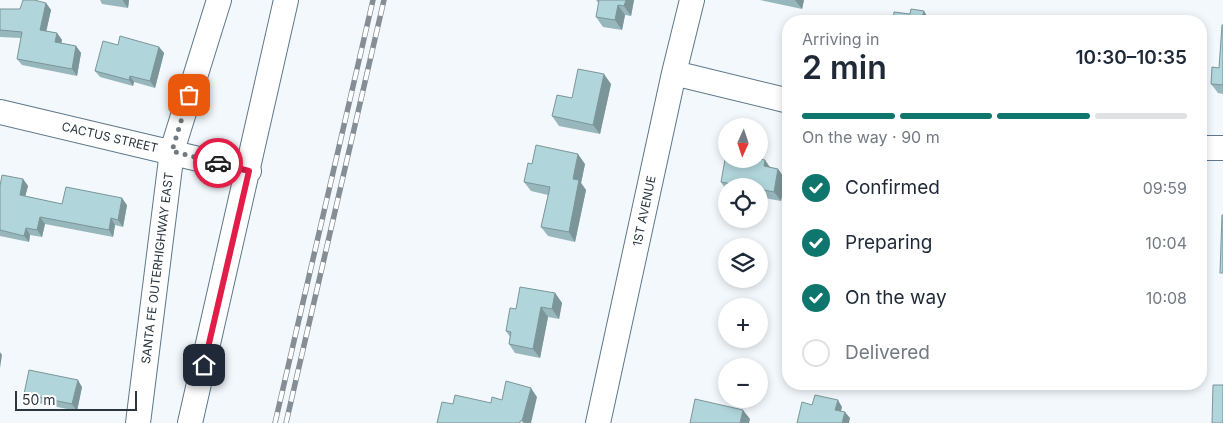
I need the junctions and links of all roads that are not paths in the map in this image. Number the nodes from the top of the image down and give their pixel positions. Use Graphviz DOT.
graph roads {
  1 [pos="219,0"];
  2 [pos="286,0"];
  3 [pos="692,0"];
  4 [pos="674,73"];
  5 [pos="782,99"];
  6 [pos="0,112"];
  7 [pos="1207,148"];
  8 [pos="1223,148"];
  9 [pos="172,151"];
  10 [pos="249,171"];
  11 [pos="138,423"];
  12 [pos="190,423"];
  13 [pos="598,423"];
  1 -- 9 [label="street, SANTA FE OUTERHIGHWAY EAST"];
  2 -- 10 [label="street"];
  3 -- 4 [label="street, 1ST AVENUE"];
  4 -- 5 [label="street"];
  4 -- 13 [label="street, 1ST AVENUE"];
  6 -- 9 [label="street, CACTUS STREET"];
  7 -- 8 [label="street"];
  9 -- 10 [label="street, CACTUS STREET"];
  9 -- 11 [label="street, SANTA FE OUTERHIGHWAY EAST"];
  10 -- 12 [label="street"];
}
